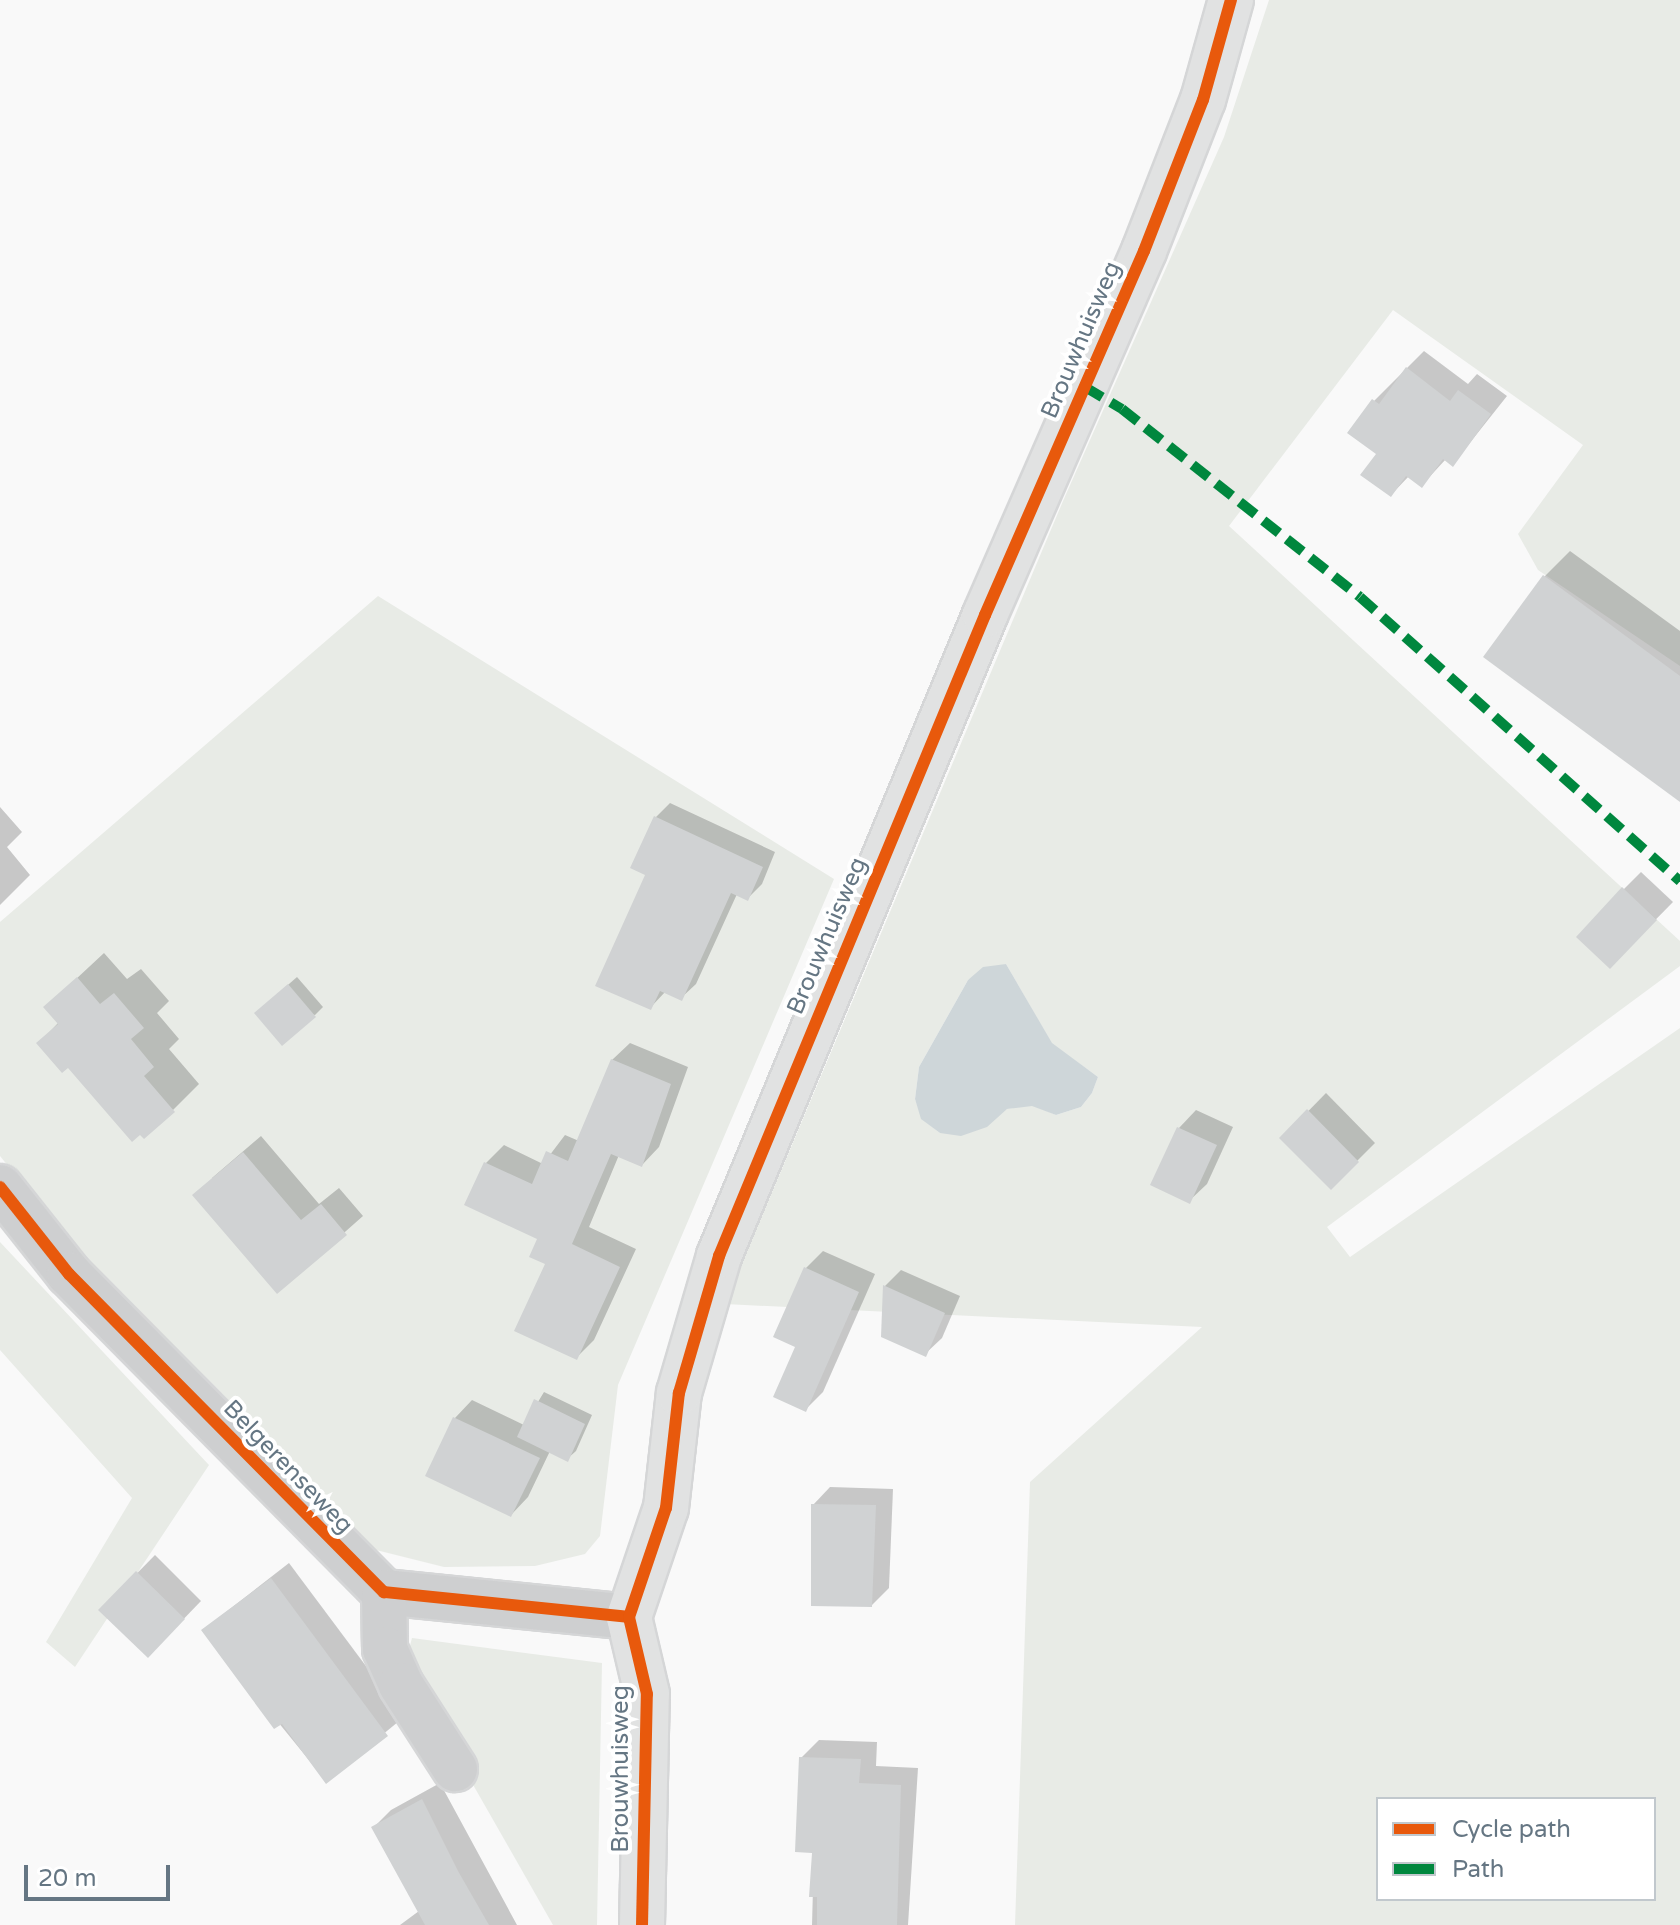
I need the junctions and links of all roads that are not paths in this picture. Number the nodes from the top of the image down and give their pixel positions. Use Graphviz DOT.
graph roads {
  1 [pos="1231,0"];
  2 [pos="0,1187"];
  3 [pos="384,1592"];
  4 [pos="629,1617"];
  5 [pos="455,1769"];
  6 [pos="642,1925"];
  1 -- 4 [label="street, Brouwhuisweg"];
  2 -- 3 [label="street, Belgerenseweg"];
  3 -- 4 [label="street"];
  3 -- 5 [label="street"];
  4 -- 6 [label="street, Brouwhuisweg"];
}
